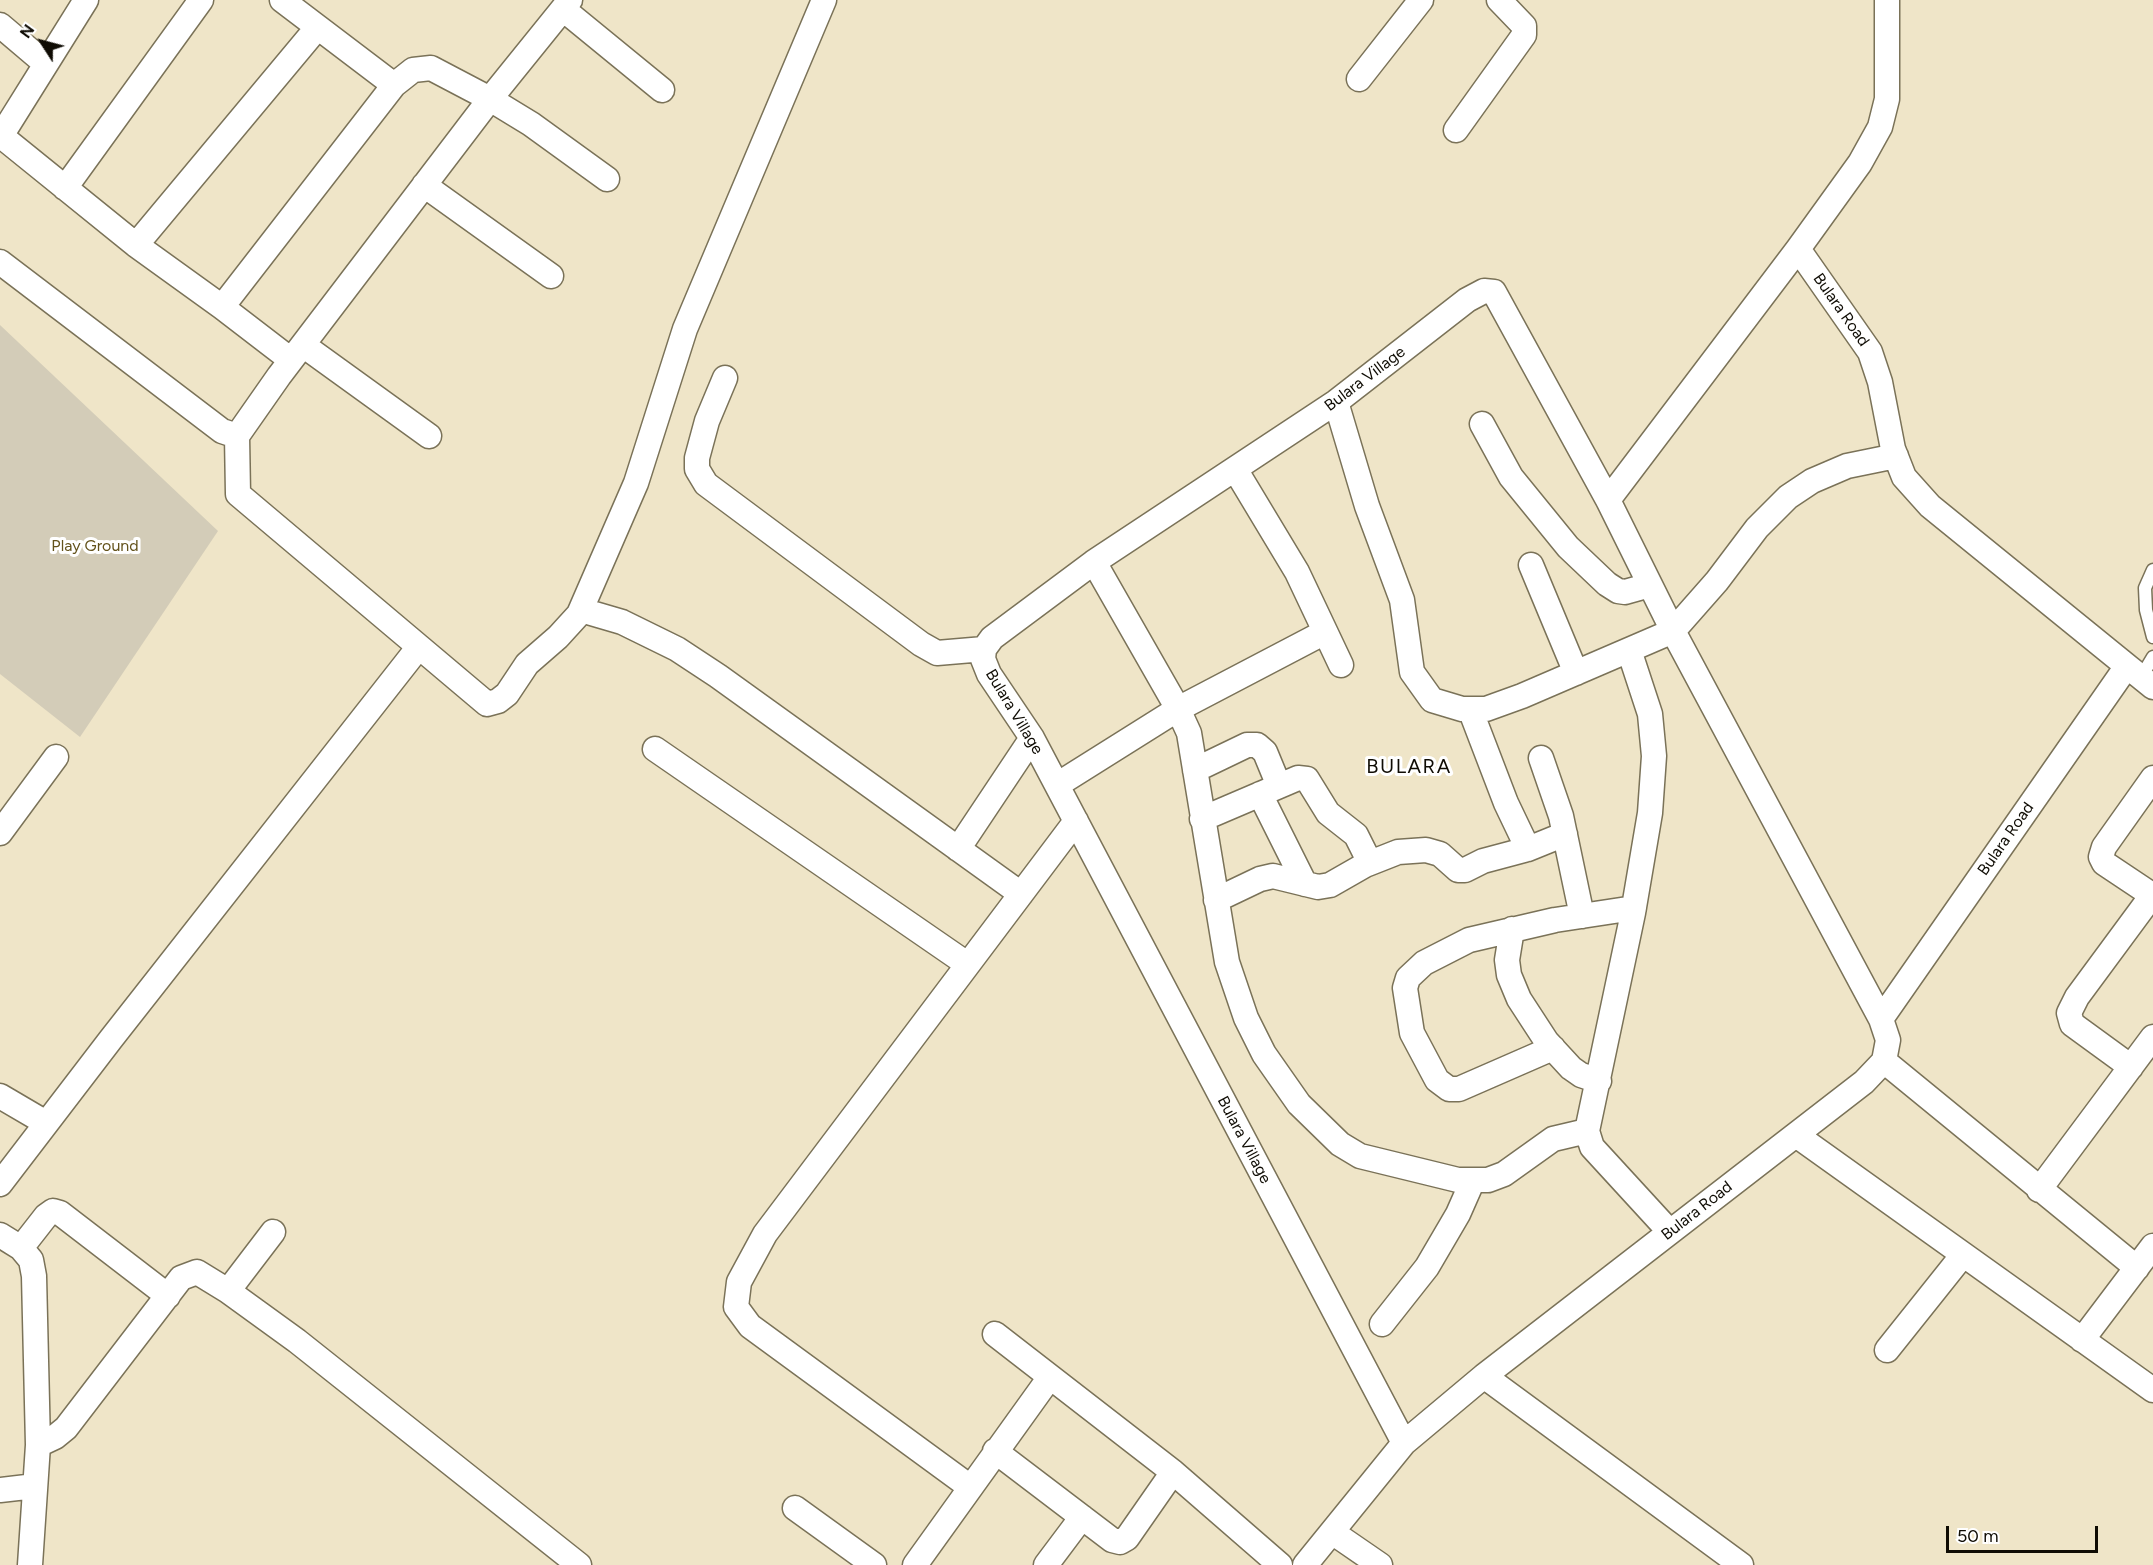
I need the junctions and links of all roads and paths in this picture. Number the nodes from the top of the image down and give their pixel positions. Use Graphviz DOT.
graph roads {
  1 [pos="86,0"];
  2 [pos="201,0"];
  3 [pos="282,0"];
  4 [pos="824,0"];
  5 [pos="1421,0"];
  6 [pos="1499,0"];
  7 [pos="1887,0"];
  8 [pos="567,5"];
  9 [pos="0,25"];
  10 [pos="317,28"];
  11 [pos="45,64"];
  12 [pos="1359,78"];
  13 [pos="394,85"];
  14 [pos="662,90"];
  15 [pos="489,99"];
  16 [pos="1456,130"];
  17 [pos="0,135"];
  18 [pos="607,179"];
  19 [pos="424,185"];
  20 [pos="65,188"];
  21 [pos="136,245"];
  22 [pos="1798,249"];
  23 [pos="0,262"];
  24 [pos="551,276"];
  25 [pos="222,307"];
  26 [pos="297,353"];
  27 [pos="725,378"];
  28 [pos="1336,402"];
  29 [pos="1482,424"];
  30 [pos="237,436"];
  31 [pos="429,436"];
  32 [pos="1896,456"];
  33 [pos="1235,469"];
  34 [pos="1608,500"];
  35 [pos="1094,562"];
  36 [pos="1531,566"];
  37 [pos="2153,570"];
  38 [pos="1650,585"];
  39 [pos="581,610"];
  40 [pos="1673,631"];
  41 [pos="1325,632"];
  42 [pos="2153,637"];
  43 [pos="418,648"];
  44 [pos="984,649"];
  45 [pos="1629,650"];
  46 [pos="1341,665"];
  47 [pos="2143,672"];
  48 [pos="1576,673"];
  49 [pos="1178,709"];
  50 [pos="1470,709"];
  51 [pos="1032,738"];
  52 [pos="655,749"];
  53 [pos="56,757"];
  54 [pos="1541,758"];
  55 [pos="1195,770"];
  56 [pos="2153,778"];
  57 [pos="1057,785"];
  58 [pos="1269,790"];
  59 [pos="1202,819"];
  60 [pos="1076,821"];
  61 [pos="0,833"];
  62 [pos="1565,834"];
  63 [pos="958,849"];
  64 [pos="1528,849"];
  65 [pos="1370,863"];
  66 [pos="1305,884"];
  67 [pos="1021,894"];
  68 [pos="2153,895"];
  69 [pos="1216,900"];
  70 [pos="1634,908"];
  71 [pos="1582,916"];
  72 [pos="1512,929"];
  73 [pos="967,964"];
  74 [pos="1881,1019"];
  75 [pos="2153,1037"];
  76 [pos="1552,1048"];
  77 [pos="1884,1061"];
  78 [pos="2131,1067"];
  79 [pos="1599,1081"];
  80 [pos="0,1096"];
  81 [pos="46,1123"];
  82 [pos="1587,1131"];
  83 [pos="1796,1136"];
  84 [pos="1473,1180"];
  85 [pos="0,1184"];
  86 [pos="2039,1190"];
  87 [pos="273,1232"];
  88 [pos="1670,1232"];
  89 [pos="0,1236"];
  90 [pos="2153,1246"];
  91 [pos="21,1248"];
  92 [pos="1962,1256"];
  93 [pos="2137,1268"];
  94 [pos="228,1291"];
  95 [pos="168,1296"];
  96 [pos="1382,1324"];
  97 [pos="995,1334"];
  98 [pos="2082,1340"];
  99 [pos="1887,1350"];
  100 [pos="1484,1376"];
  101 [pos="1050,1377"];
  102 [pos="2150,1382"];
  103 [pos="1404,1443"];
  104 [pos="38,1445"];
  105 [pos="995,1451"];
  106 [pos="1173,1472"];
  107 [pos="35,1486"];
  108 [pos="970,1487"];
  109 [pos="0,1490"];
  110 [pos="795,1508"];
  111 [pos="1082,1517"];
  112 [pos="1332,1532"];
  113 [pos="30,1565"];
  114 [pos="579,1565"];
  115 [pos="874,1565"];
  116 [pos="915,1565"];
  117 [pos="1046,1565"];
  118 [pos="1280,1565"];
  119 [pos="1305,1565"];
  120 [pos="1380,1565"];
  121 [pos="1741,1565"];
  1 -- 11 [label="street"];
  2 -- 20 [label="street"];
  3 -- 10 [label="street"];
  4 -- 39 [label="street"];
  5 -- 12 [label="street"];
  6 -- 16 [label="street"];
  7 -- 22 [label="street"];
  8 -- 14 [label="street"];
  8 -- 15 [label="street"];
  9 -- 11 [label="street"];
  10 -- 13 [label="street"];
  10 -- 21 [label="street"];
  11 -- 17 [label="street"];
  13 -- 15 [label="street"];
  13 -- 25 [label="street"];
  15 -- 18 [label="street"];
  15 -- 19 [label="street"];
  17 -- 20 [label="street"];
  19 -- 24 [label="street"];
  19 -- 26 [label="street"];
  20 -- 21 [label="street"];
  21 -- 25 [label="street"];
  22 -- 32 [label="street, Bulara Road"];
  22 -- 34 [label="street"];
  23 -- 30 [label="street"];
  25 -- 26 [label="street"];
  26 -- 30 [label="street"];
  26 -- 31 [label="street"];
  27 -- 44 [label="street"];
  28 -- 33 [label="street, Bulara Village"];
  28 -- 34 [label="street, Bulara Village"];
  28 -- 50 [label="street"];
  29 -- 38 [label="street"];
  30 -- 43 [label="street"];
  32 -- 40 [label="street"];
  32 -- 47 [label="street, Bulara Road"];
  33 -- 35 [label="street, Bulara Village"];
  33 -- 41 [label="street"];
  34 -- 38 [label="street"];
  35 -- 44 [label="street, Bulara Village"];
  35 -- 49 [label="street"];
  36 -- 48 [label="street"];
  37 -- 42 [label="lane"];
  38 -- 40 [label="street"];
  39 -- 43 [label="street"];
  39 -- 63 [label="street"];
  40 -- 45 [label="street"];
  40 -- 74 [label="street"];
  41 -- 46 [label="street"];
  41 -- 49 [label="street"];
  43 -- 81 [label="street"];
  44 -- 51 [label="street, Bulara Village"];
  45 -- 48 [label="street"];
  45 -- 70 [label="street"];
  47 -- 74 [label="street, Bulara Road"];
  48 -- 50 [label="street"];
  49 -- 55 [label="street"];
  49 -- 57 [label="street"];
  50 -- 64 [label="street"];
  51 -- 57 [label="street, Bulara Village"];
  51 -- 63 [label="street"];
  52 -- 73 [label="street"];
  53 -- 61 [label="street"];
  54 -- 62 [label="street"];
  55 -- 58 [label="street"];
  55 -- 59 [label="street"];
  56 -- 68 [label="street"];
  57 -- 60 [label="street, Bulara Village"];
  58 -- 59 [label="street"];
  58 -- 65 [label="street"];
  58 -- 66 [label="street"];
  59 -- 69 [label="street"];
  60 -- 67 [label="street"];
  60 -- 103 [label="street, Bulara Village"];
  62 -- 64 [label="street"];
  62 -- 71 [label="street"];
  63 -- 67 [label="street"];
  64 -- 65 [label="street"];
  65 -- 66 [label="street"];
  66 -- 69 [label="street"];
  67 -- 73 [label="street"];
  68 -- 78 [label="street"];
  69 -- 84 [label="street"];
  70 -- 71 [label="street"];
  70 -- 79 [label="street"];
  71 -- 72 [label="street"];
  72 -- 76 [label="street"];
  72 -- 76 [label="street"];
  73 -- 108 [label="street"];
  74 -- 77 [label="street"];
  75 -- 78 [label="street"];
  76 -- 79 [label="street"];
  77 -- 83 [label="street, Bulara Road"];
  77 -- 86 [label="street"];
  78 -- 86 [label="street"];
  79 -- 82 [label="street"];
  80 -- 81 [label="street"];
  81 -- 85 [label="street"];
  82 -- 84 [label="street"];
  82 -- 88 [label="street"];
  83 -- 88 [label="street, Bulara Road"];
  83 -- 92 [label="street"];
  84 -- 96 [label="street"];
  86 -- 93 [label="street"];
  87 -- 94 [label="street"];
  88 -- 100 [label="street, Bulara Road"];
  89 -- 91 [label="street"];
  90 -- 93 [label="street"];
  91 -- 95 [label="street"];
  91 -- 104 [label="street"];
  92 -- 98 [label="street"];
  92 -- 99 [label="street"];
  93 -- 98 [label="street"];
  94 -- 95 [label="street"];
  94 -- 114 [label="street"];
  95 -- 104 [label="street"];
  97 -- 101 [label="street"];
  98 -- 102 [label="street"];
  100 -- 103 [label="street, Bulara Road"];
  100 -- 121 [label="street"];
  101 -- 105 [label="street"];
  101 -- 106 [label="street"];
  103 -- 112 [label="street, Bulara Road"];
  104 -- 107 [label="street"];
  105 -- 108 [label="street"];
  105 -- 111 [label="street"];
  106 -- 111 [label="street"];
  106 -- 118 [label="street"];
  107 -- 109 [label="street"];
  107 -- 113 [label="street"];
  108 -- 116 [label="street"];
  110 -- 115 [label="street"];
  111 -- 117 [label="street"];
  112 -- 119 [label="street, Bulara Road"];
  112 -- 120 [label="street"];
}
